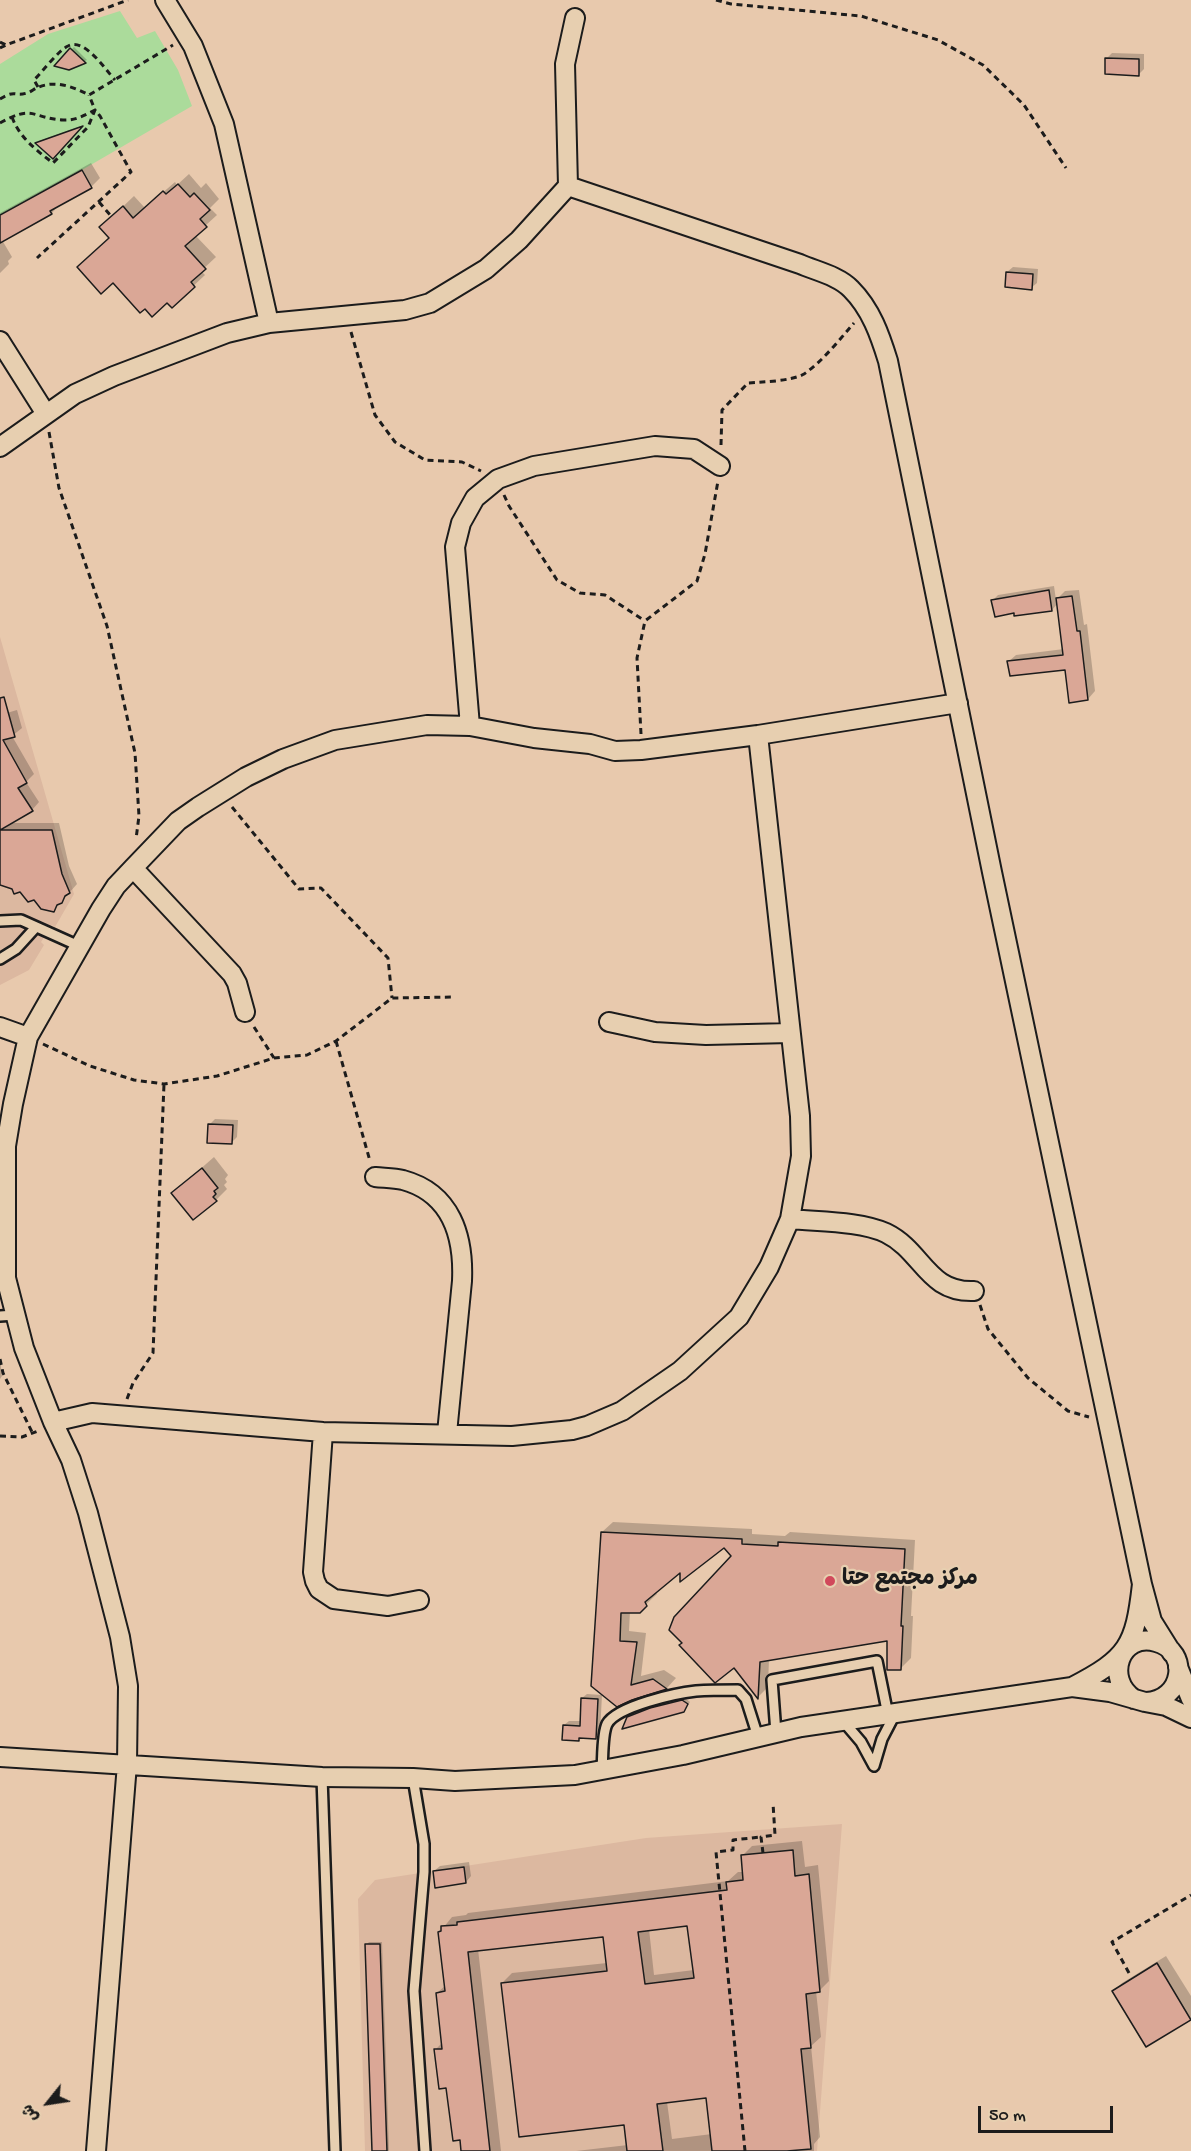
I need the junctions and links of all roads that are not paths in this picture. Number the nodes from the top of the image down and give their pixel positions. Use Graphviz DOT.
graph roads {
  1 [pos="165,0"];
  2 [pos="574,18"];
  3 [pos="568,186"];
  4 [pos="269,323"];
  5 [pos="0,341"];
  6 [pos="46,414"];
  7 [pos="0,447"];
  8 [pos="720,466"];
  9 [pos="958,704"];
  10 [pos="470,726"];
  11 [pos="758,735"];
  12 [pos="133,868"];
  13 [pos="0,921"];
  14 [pos="36,927"];
  15 [pos="79,946"];
  16 [pos="0,959"];
  17 [pos="245,1012"];
  18 [pos="609,1022"];
  19 [pos="0,1027"];
  20 [pos="790,1033"];
  21 [pos="28,1037"];
  22 [pos="3,1146"];
  23 [pos="375,1177"];
  24 [pos="790,1219"];
  25 [pos="974,1291"];
  26 [pos="8,1315"];
  27 [pos="53,1422"];
  28 [pos="323,1432"];
  29 [pos="447,1433"];
  30 [pos="1142,1584"];
  31 [pos="419,1600"];
  32 [pos="1127,1648"];
  33 [pos="1175,1658"];
  34 [pos="1072,1687"];
  35 [pos="1191,1699"];
  36 [pos="1140,1701"];
  37 [pos="892,1715"];
  38 [pos="1191,1718"];
  39 [pos="844,1722"];
  40 [pos="767,1735"];
  41 [pos="0,1757"];
  42 [pos="127,1764"];
  43 [pos="602,1770"];
  44 [pos="322,1777"];
  45 [pos="413,1778"];
  46 [pos="96,2151"];
  47 [pos="335,2151"];
  48 [pos="424,2151"];
  1 -- 4 [label="street"];
  2 -- 3 [label="street"];
  3 -- 4 [label="street"];
  3 -- 9 [label="street"];
  4 -- 6 [label="street"];
  5 -- 6 [label="street"];
  6 -- 7 [label="street"];
  8 -- 10 [label="street"];
  9 -- 11 [label="street"];
  9 -- 30 [label="street"];
  10 -- 11 [label="street"];
  10 -- 12 [label="street"];
  11 -- 20 [label="street"];
  12 -- 15 [label="street"];
  12 -- 17 [label="street"];
  13 -- 14 [label="lane"];
  14 -- 15 [label="lane"];
  14 -- 16 [label="lane"];
  15 -- 21 [label="street"];
  18 -- 20 [label="street"];
  19 -- 21 [label="street"];
  20 -- 24 [label="street"];
  21 -- 22 [label="street"];
  22 -- 26 [label="street"];
  23 -- 29 [label="street"];
  24 -- 25 [label="street"];
  24 -- 29 [label="street"];
  26 -- 27 [label="street"];
  27 -- 28 [label="street"];
  27 -- 42 [label="street"];
  28 -- 29 [label="street"];
  28 -- 31 [label="street"];
  30 -- 32 [label="street"];
  30 -- 33 [label="street"];
  32 -- 33 [label="street"];
  32 -- 34 [label="street"];
  32 -- 36 [label="street"];
  33 -- 35 [label="street"];
  33 -- 36 [label="street"];
  34 -- 36 [label="street"];
  34 -- 37 [label="street"];
  36 -- 38 [label="street"];
  37 -- 39 [label="street"];
  37 -- 39 [label="lane"];
  37 -- 40 [label="lane"];
  39 -- 40 [label="street"];
  40 -- 43 [label="street"];
  40 -- 43 [label="lane"];
  41 -- 42 [label="street"];
  42 -- 44 [label="street"];
  42 -- 46 [label="street"];
  43 -- 45 [label="street"];
  44 -- 45 [label="street"];
  44 -- 47 [label="lane"];
  45 -- 48 [label="lane"];
}
